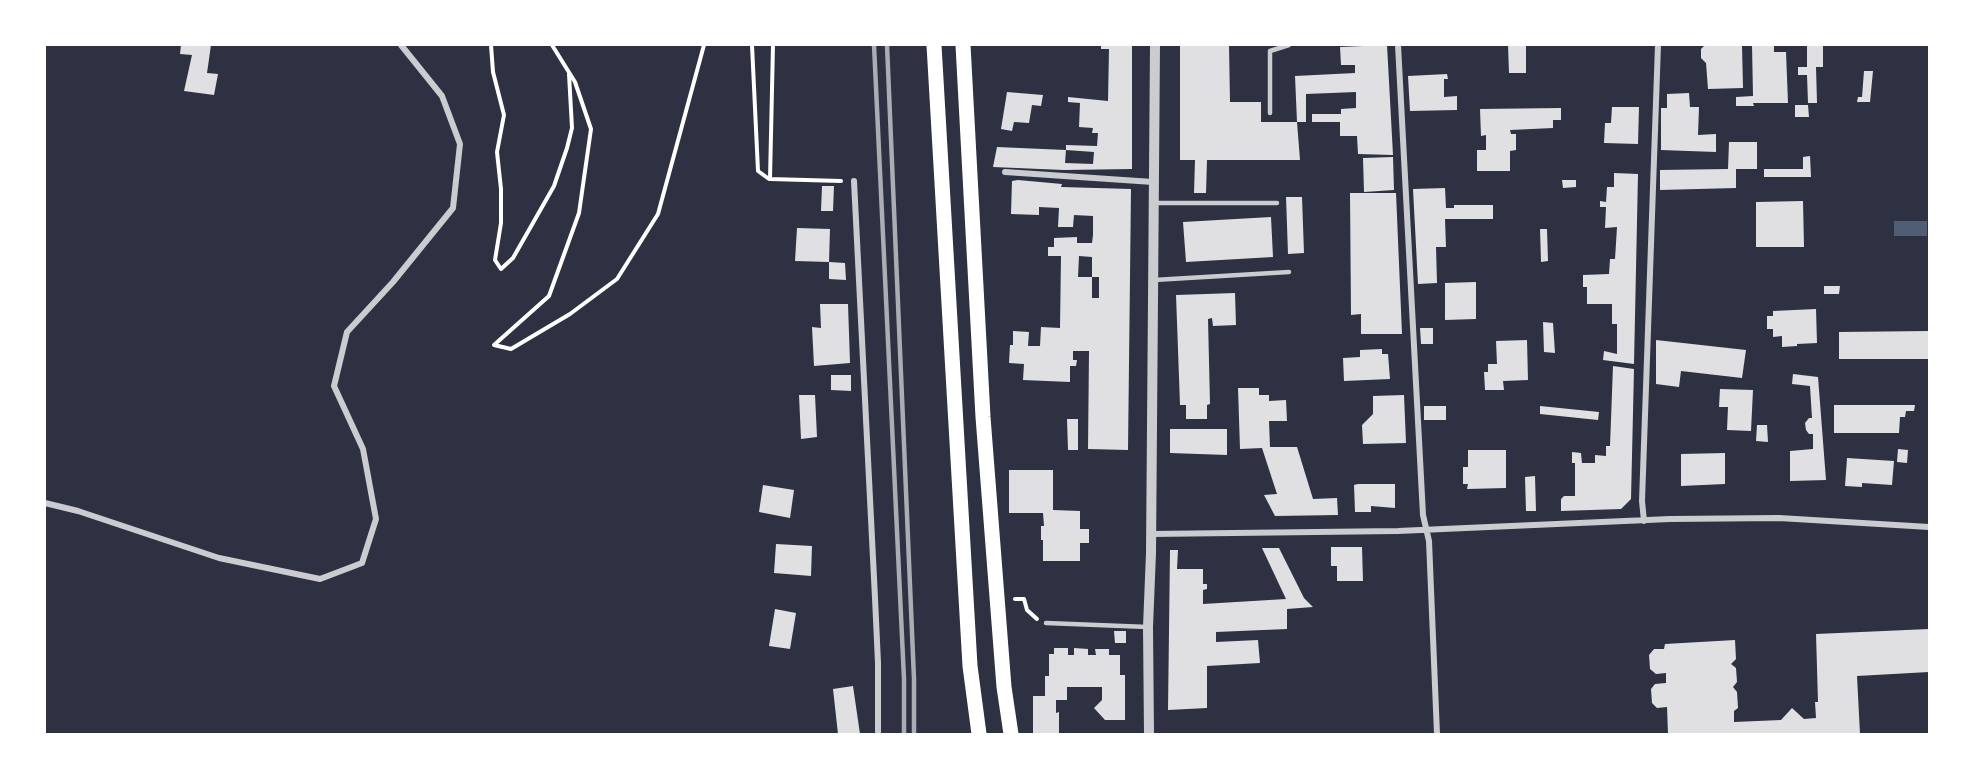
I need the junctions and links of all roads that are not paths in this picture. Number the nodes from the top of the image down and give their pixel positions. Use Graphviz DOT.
graph roads {
  1 [pos="401,45"];
  2 [pos="934,45"];
  3 [pos="963,45"];
  4 [pos="1155,45"];
  5 [pos="1289,45"];
  6 [pos="1398,45"];
  7 [pos="1658,45"];
  8 [pos="1270,113"];
  9 [pos="1005,172"];
  10 [pos="854,181"];
  11 [pos="1153,182"];
  12 [pos="1153,203"];
  13 [pos="1277,203"];
  14 [pos="1289,272"];
  15 [pos="1154,280"];
  16 [pos="45,503"];
  17 [pos="1644,521"];
  18 [pos="1929,527"];
  19 [pos="1426,530"];
  20 [pos="1151,534"];
  21 [pos="1046,622"];
  22 [pos="1148,627"];
  23 [pos="878,734"];
  24 [pos="979,734"];
  25 [pos="1011,734"];
  26 [pos="1149,734"];
  27 [pos="1437,734"];
  1 -- 16 [label="street"];
  2 -- 24 [label="main road"];
  3 -- 25 [label="main road"];
  4 -- 11 [label="street"];
  5 -- 8 [label="lane"];
  6 -- 19 [label="street"];
  7 -- 17 [label="street"];
  9 -- 11 [label="street"];
  10 -- 23 [label="street"];
  11 -- 12 [label="street"];
  12 -- 13 [label="lane"];
  12 -- 15 [label="street"];
  14 -- 15 [label="lane"];
  15 -- 20 [label="street"];
  17 -- 18 [label="street"];
  17 -- 19 [label="street"];
  19 -- 20 [label="street"];
  19 -- 27 [label="street"];
  20 -- 22 [label="street"];
  21 -- 22 [label="lane"];
  22 -- 26 [label="street"];
}
